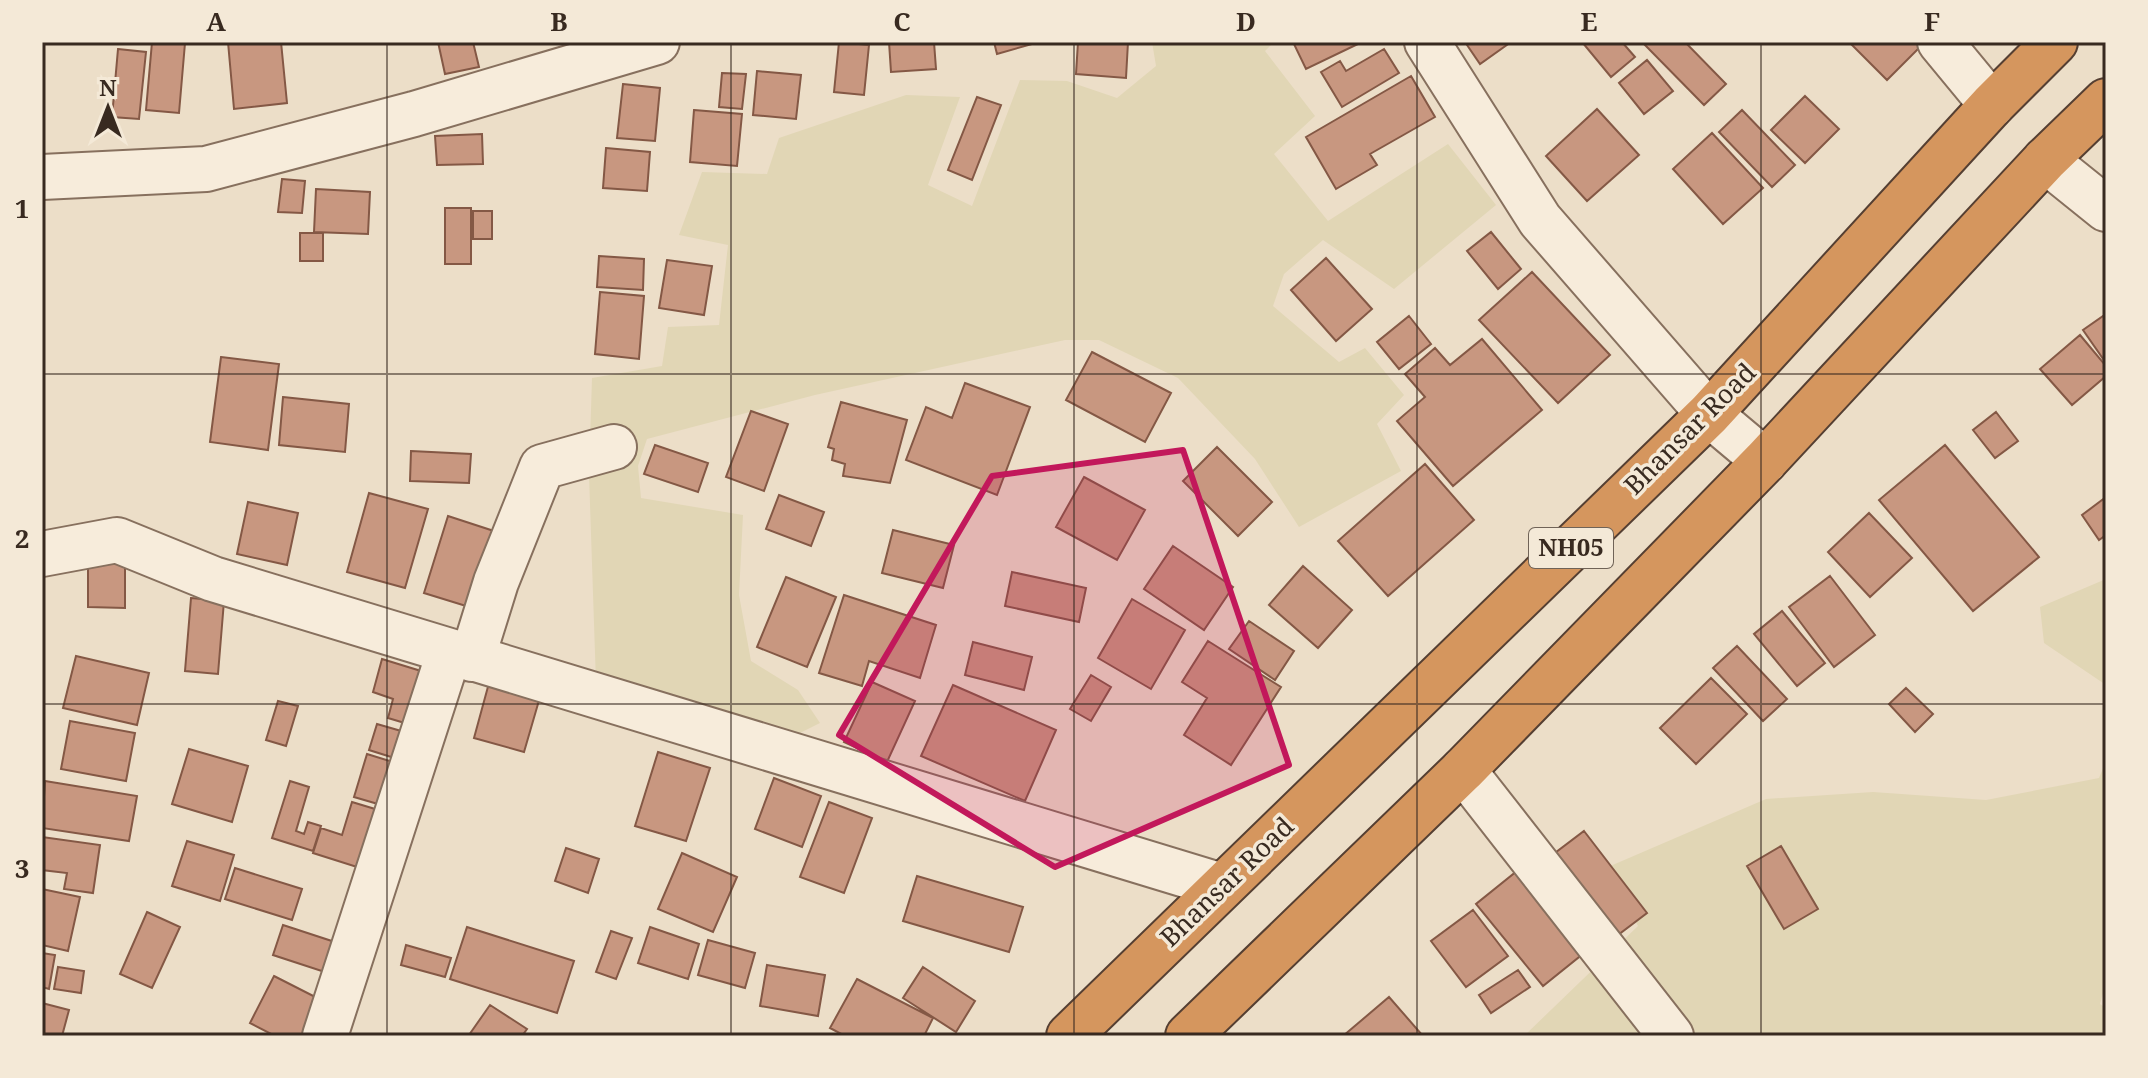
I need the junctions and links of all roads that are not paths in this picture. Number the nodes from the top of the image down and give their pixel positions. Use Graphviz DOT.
graph roads {
  1 [pos="657,42"];
  2 [pos="1427,42"];
  3 [pos="1940,42"];
  4 [pos="2055,42"];
  5 [pos="2106,101"];
  6 [pos="1992,105"];
  7 [pos="2045,160"];
  8 [pos="42,177"];
  9 [pos="2106,209"];
  10 [pos="1709,414"];
  11 [pos="614,447"];
  12 [pos="1765,461"];
  13 [pos="42,554"];
  14 [pos="460,656"];
  15 [pos="1463,770"];
  16 [pos="1222,886"];
  17 [pos="325,1036"];
  18 [pos="1069,1036"];
  19 [pos="1188,1036"];
  20 [pos="1671,1036"];
  1 -- 8 [label="street"];
  2 -- 10 [label="street"];
  3 -- 6 [label="street"];
  4 -- 6 [label="highway, Bhansar Road / NH05"];
  5 -- 7 [label="highway, NH05"];
  6 -- 10 [label="highway, Bhansar Road / NH05"];
  7 -- 9 [label="street"];
  7 -- 12 [label="highway, NH05"];
  10 -- 12 [label="street"];
  10 -- 16 [label="highway, Bhansar Road / NH05"];
  11 -- 14 [label="street"];
  12 -- 15 [label="highway, NH05"];
  13 -- 14 [label="street"];
  14 -- 16 [label="street"];
  14 -- 17 [label="street"];
  15 -- 19 [label="highway, NH05"];
  15 -- 20 [label="street"];
  16 -- 18 [label="highway, Bhansar Road / NH05"];
}
